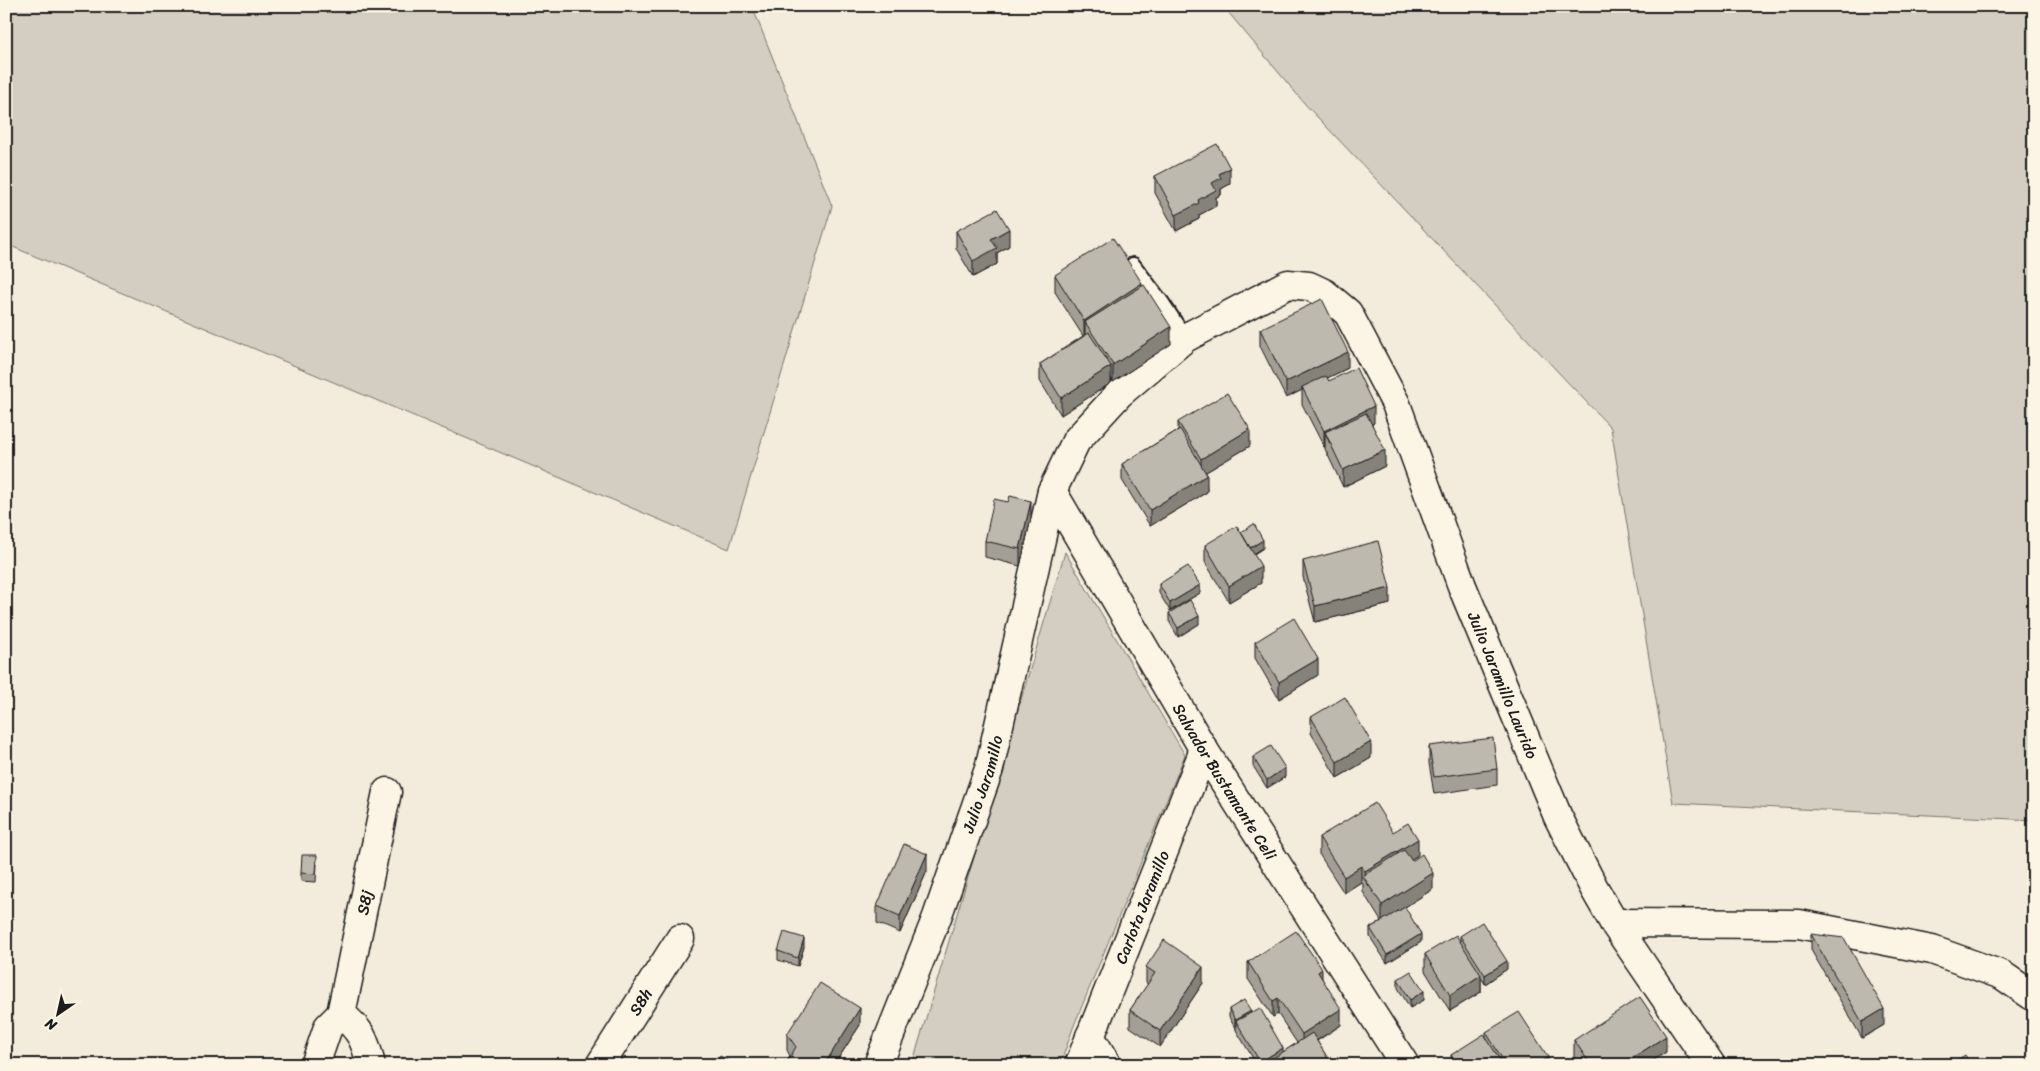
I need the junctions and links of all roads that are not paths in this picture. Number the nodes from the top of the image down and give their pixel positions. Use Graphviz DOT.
graph roads {
  1 [pos="1133,265"];
  2 [pos="1324,293"];
  3 [pos="1185,338"];
  4 [pos="1052,491"];
  5 [pos="1204,750"];
  6 [pos="387,792"];
  7 [pos="1614,923"];
  8 [pos="680,939"];
  9 [pos="2034,997"];
  10 [pos="341,1014"];
  11 [pos="1090,1036"];
  12 [pos="315,1065"];
  13 [pos="371,1065"];
  14 [pos="600,1065"];
  15 [pos="878,1065"];
  16 [pos="1079,1065"];
  17 [pos="1108,1065"];
  18 [pos="1404,1065"];
  19 [pos="1711,1065"];
  1 -- 3 [label="lane"];
  2 -- 3 [label="street, Julio Jaramillo"];
  2 -- 7 [label="street, Julio Jaramillo Laurido"];
  3 -- 4 [label="street, Julio Jaramillo"];
  4 -- 5 [label="street, Salvador Bustamante Celi"];
  4 -- 15 [label="street, Julio Jaramillo"];
  5 -- 11 [label="street, Carlota Jaramillo"];
  5 -- 18 [label="street, Salvador Bustamante Celi"];
  6 -- 10 [label="street, S8j"];
  7 -- 9 [label="street"];
  7 -- 19 [label="street, Julio Jaramillo Laurido"];
  8 -- 14 [label="street, S8h"];
  10 -- 12 [label="street"];
  10 -- 13 [label="street"];
  11 -- 16 [label="street, Carlota Jaramillo"];
  11 -- 17 [label="street"];
}
